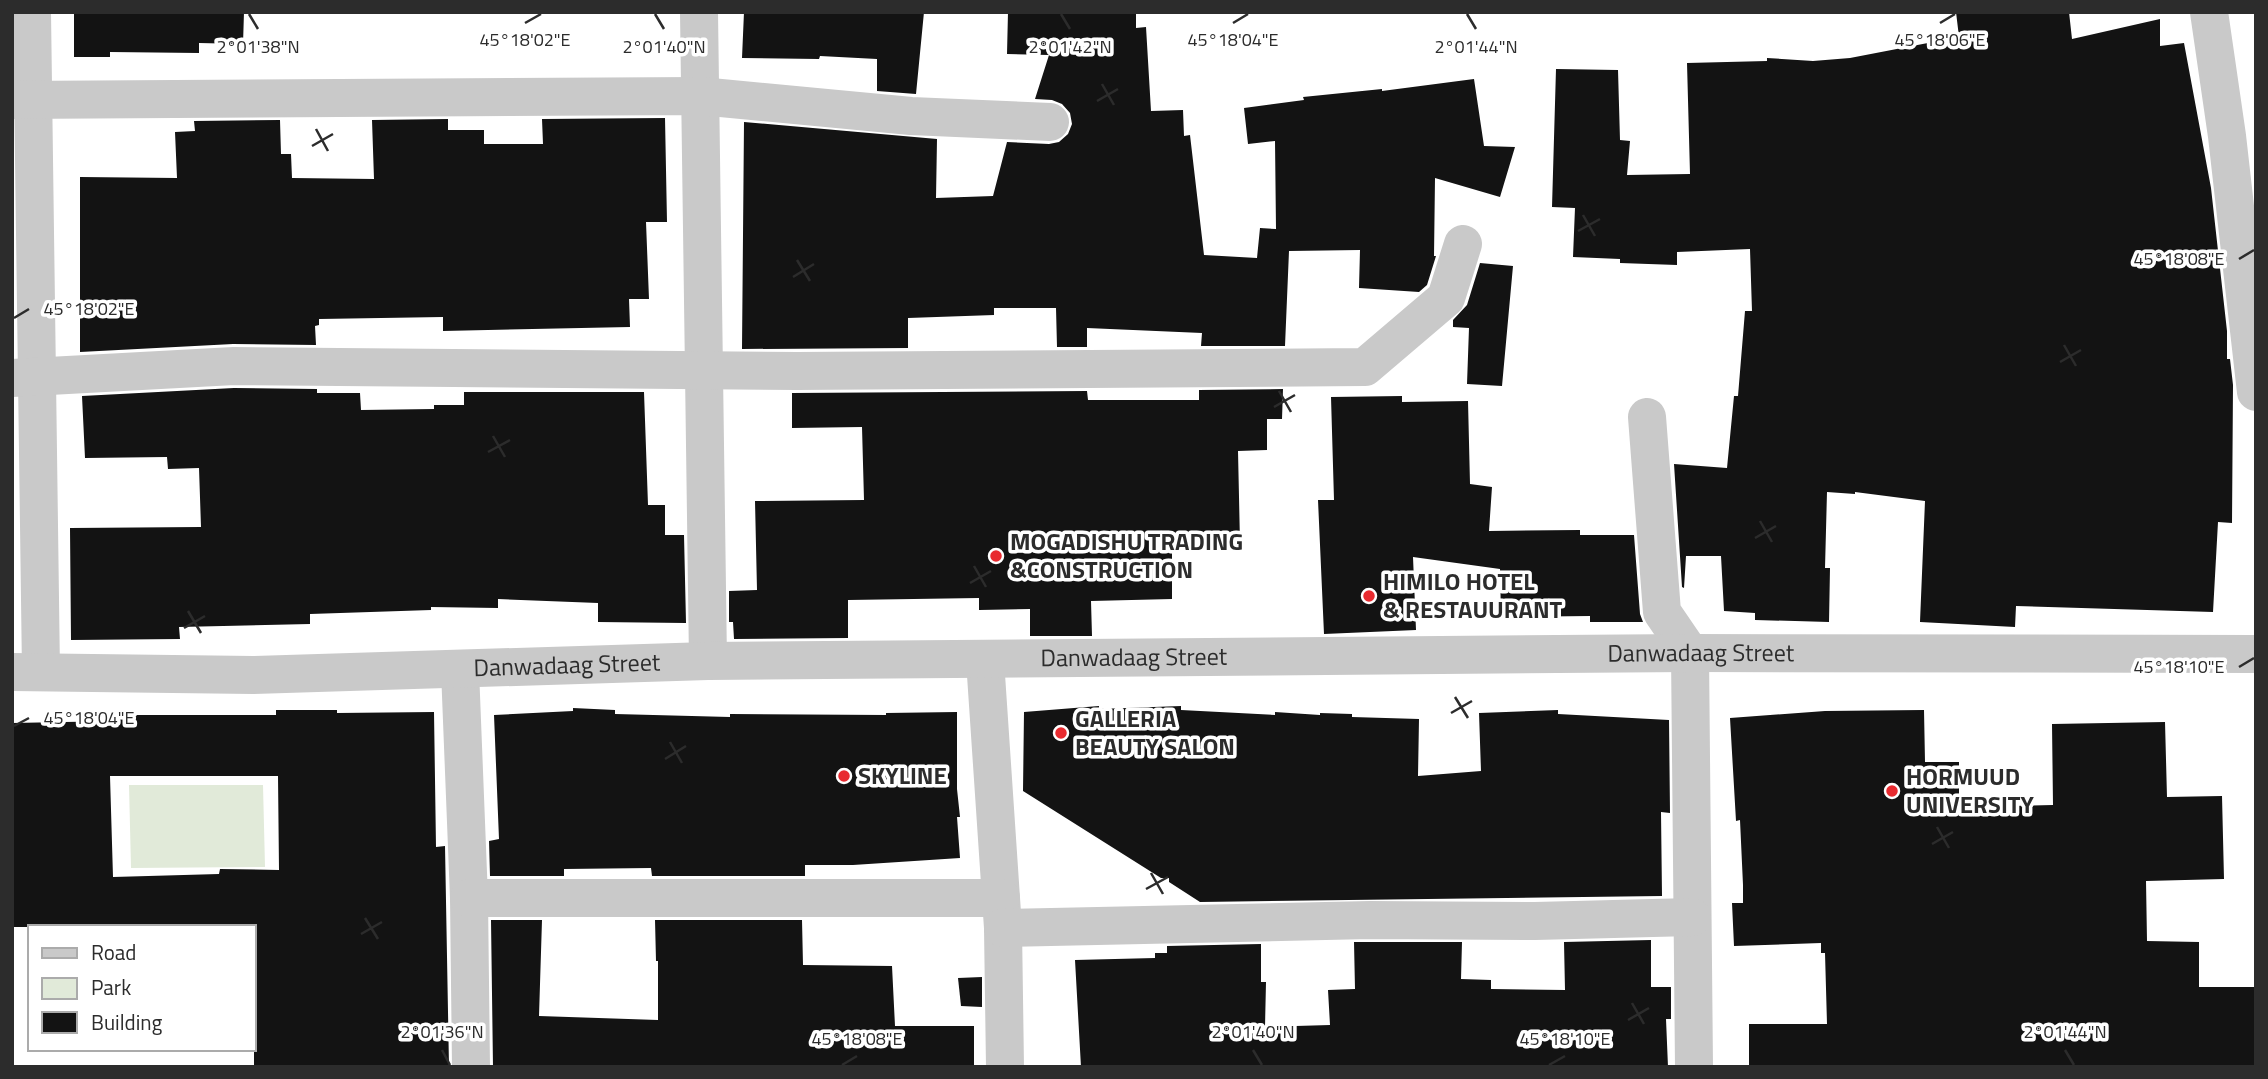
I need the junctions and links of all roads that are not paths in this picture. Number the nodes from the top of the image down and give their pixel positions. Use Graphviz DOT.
graph roads {
  1 [pos="32,12"];
  2 [pos="699,12"];
  3 [pos="2209,12"];
  4 [pos="700,96"];
  5 [pos="22,100"];
  6 [pos="1050,122"];
  7 [pos="1463,244"];
  8 [pos="2250,282"];
  9 [pos="705,369"];
  10 [pos="24,377"];
  11 [pos="2256,392"];
  12 [pos="1647,417"];
  13 [pos="1690,653"];
  14 [pos="2256,654"];
  15 [pos="985,660"];
  16 [pos="708,661"];
  17 [pos="460,670"];
  18 [pos="27,672"];
  19 [pos="469,898"];
  20 [pos="1002,913"];
  21 [pos="1692,917"];
  22 [pos="471,1067"];
  23 [pos="1005,1067"];
  24 [pos="1694,1067"];
  1 -- 5 [label="street"];
  2 -- 4 [label="street"];
  3 -- 8 [label="street"];
  4 -- 5 [label="street"];
  4 -- 6 [label="street"];
  4 -- 9 [label="street"];
  5 -- 10 [label="street"];
  7 -- 9 [label="street"];
  8 -- 11 [label="street"];
  9 -- 10 [label="street"];
  9 -- 16 [label="street"];
  10 -- 18 [label="street"];
  12 -- 13 [label="street"];
  13 -- 14 [label="street, Danwadaag Street"];
  13 -- 15 [label="street, Danwadaag Street"];
  13 -- 21 [label="street"];
  15 -- 16 [label="street, Danwadaag Street"];
  15 -- 20 [label="street"];
  16 -- 17 [label="street, Danwadaag Street"];
  17 -- 18 [label="street, Danwadaag Street"];
  17 -- 19 [label="street"];
  19 -- 20 [label="street"];
  19 -- 22 [label="street"];
  20 -- 21 [label="street"];
  20 -- 23 [label="street"];
  21 -- 24 [label="street"];
}
